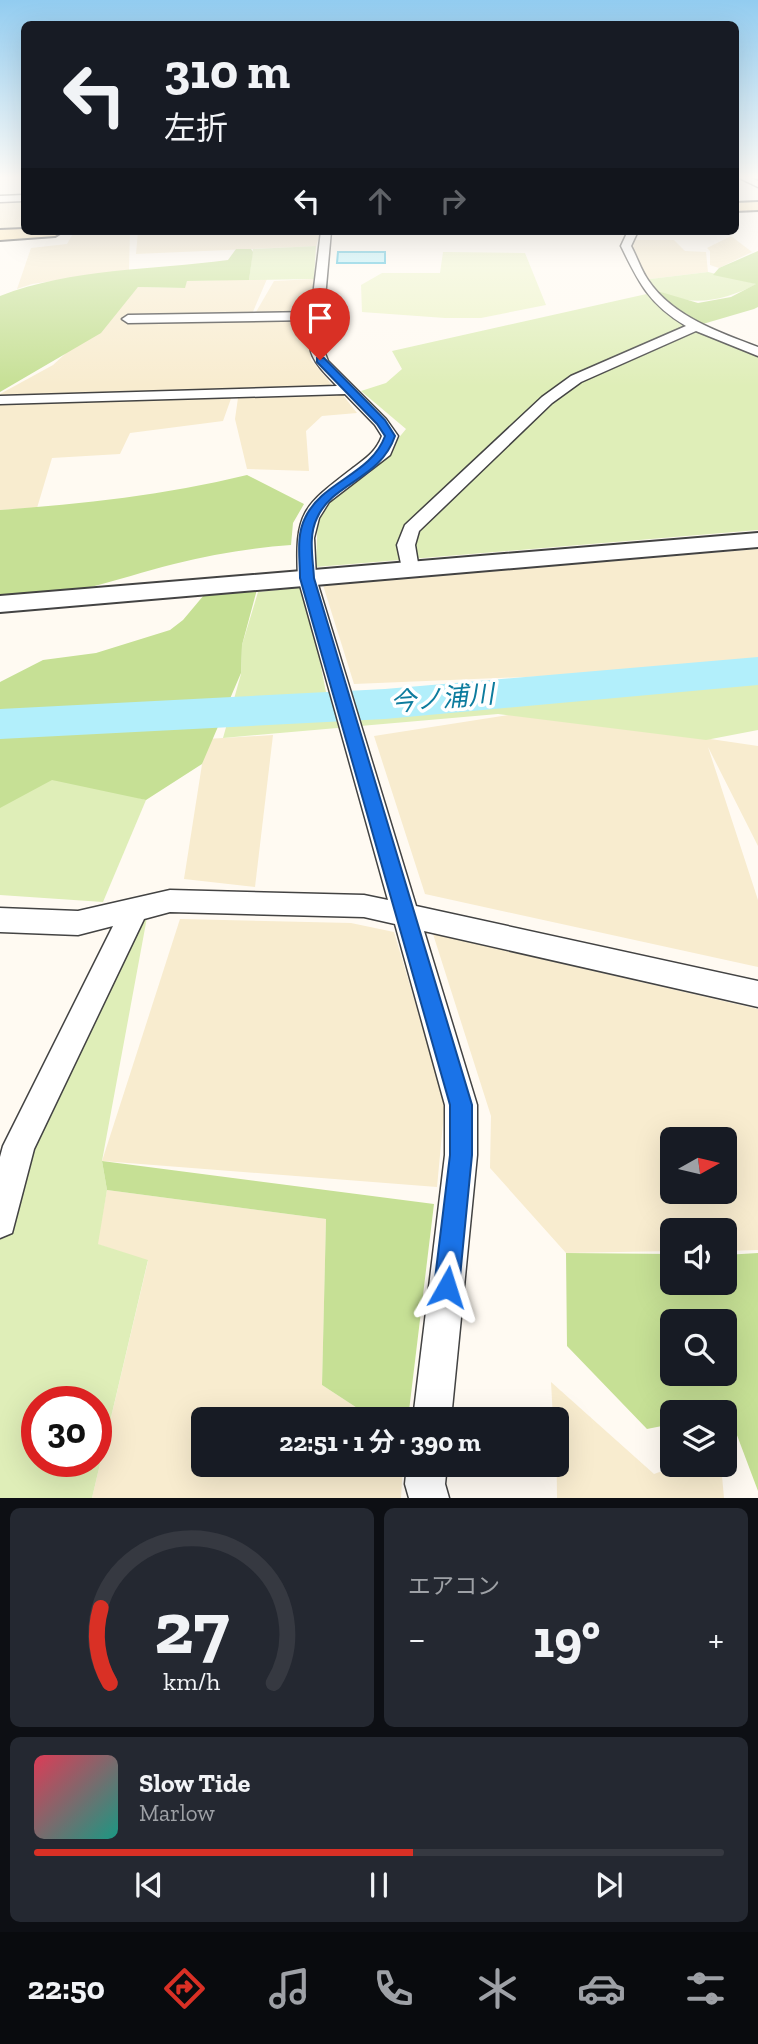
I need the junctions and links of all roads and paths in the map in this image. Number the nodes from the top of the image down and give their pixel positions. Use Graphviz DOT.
graph roads {
  1 [pos="324,247"];
  2 [pos="626,247"];
  3 [pos="315,316"];
  4 [pos="128,319"];
  5 [pos="696,326"];
  6 [pos="758,352"];
  7 [pos="348,390"];
  8 [pos="0,400"];
  9 [pos="758,540"];
  10 [pos="410,569"];
  11 [pos="307,578"];
  12 [pos="0,604"];
  13 [pos="134,912"];
  14 [pos="405,915"];
  15 [pos="0,920"];
  16 [pos="758,994"];
  17 [pos="0,1220"];
  18 [pos="433,1407"];
  19 [pos="426,1477"];
  20 [pos="429,1498"];
  1 -- 3 [label="street"];
  2 -- 5 [label="street"];
  3 -- 4 [label="street"];
  3 -- 7 [label="street"];
  5 -- 6 [label="street"];
  5 -- 10 [label="street"];
  7 -- 8 [label="street"];
  7 -- 11 [label="street"];
  9 -- 10 [label="street"];
  10 -- 11 [label="street"];
  11 -- 12 [label="street"];
  11 -- 14 [label="street"];
  13 -- 14 [label="street"];
  13 -- 15 [label="street"];
  13 -- 17 [label="street"];
  14 -- 16 [label="street"];
  14 -- 18 [label="street"];
  19 -- 20 [label="street"];
}
